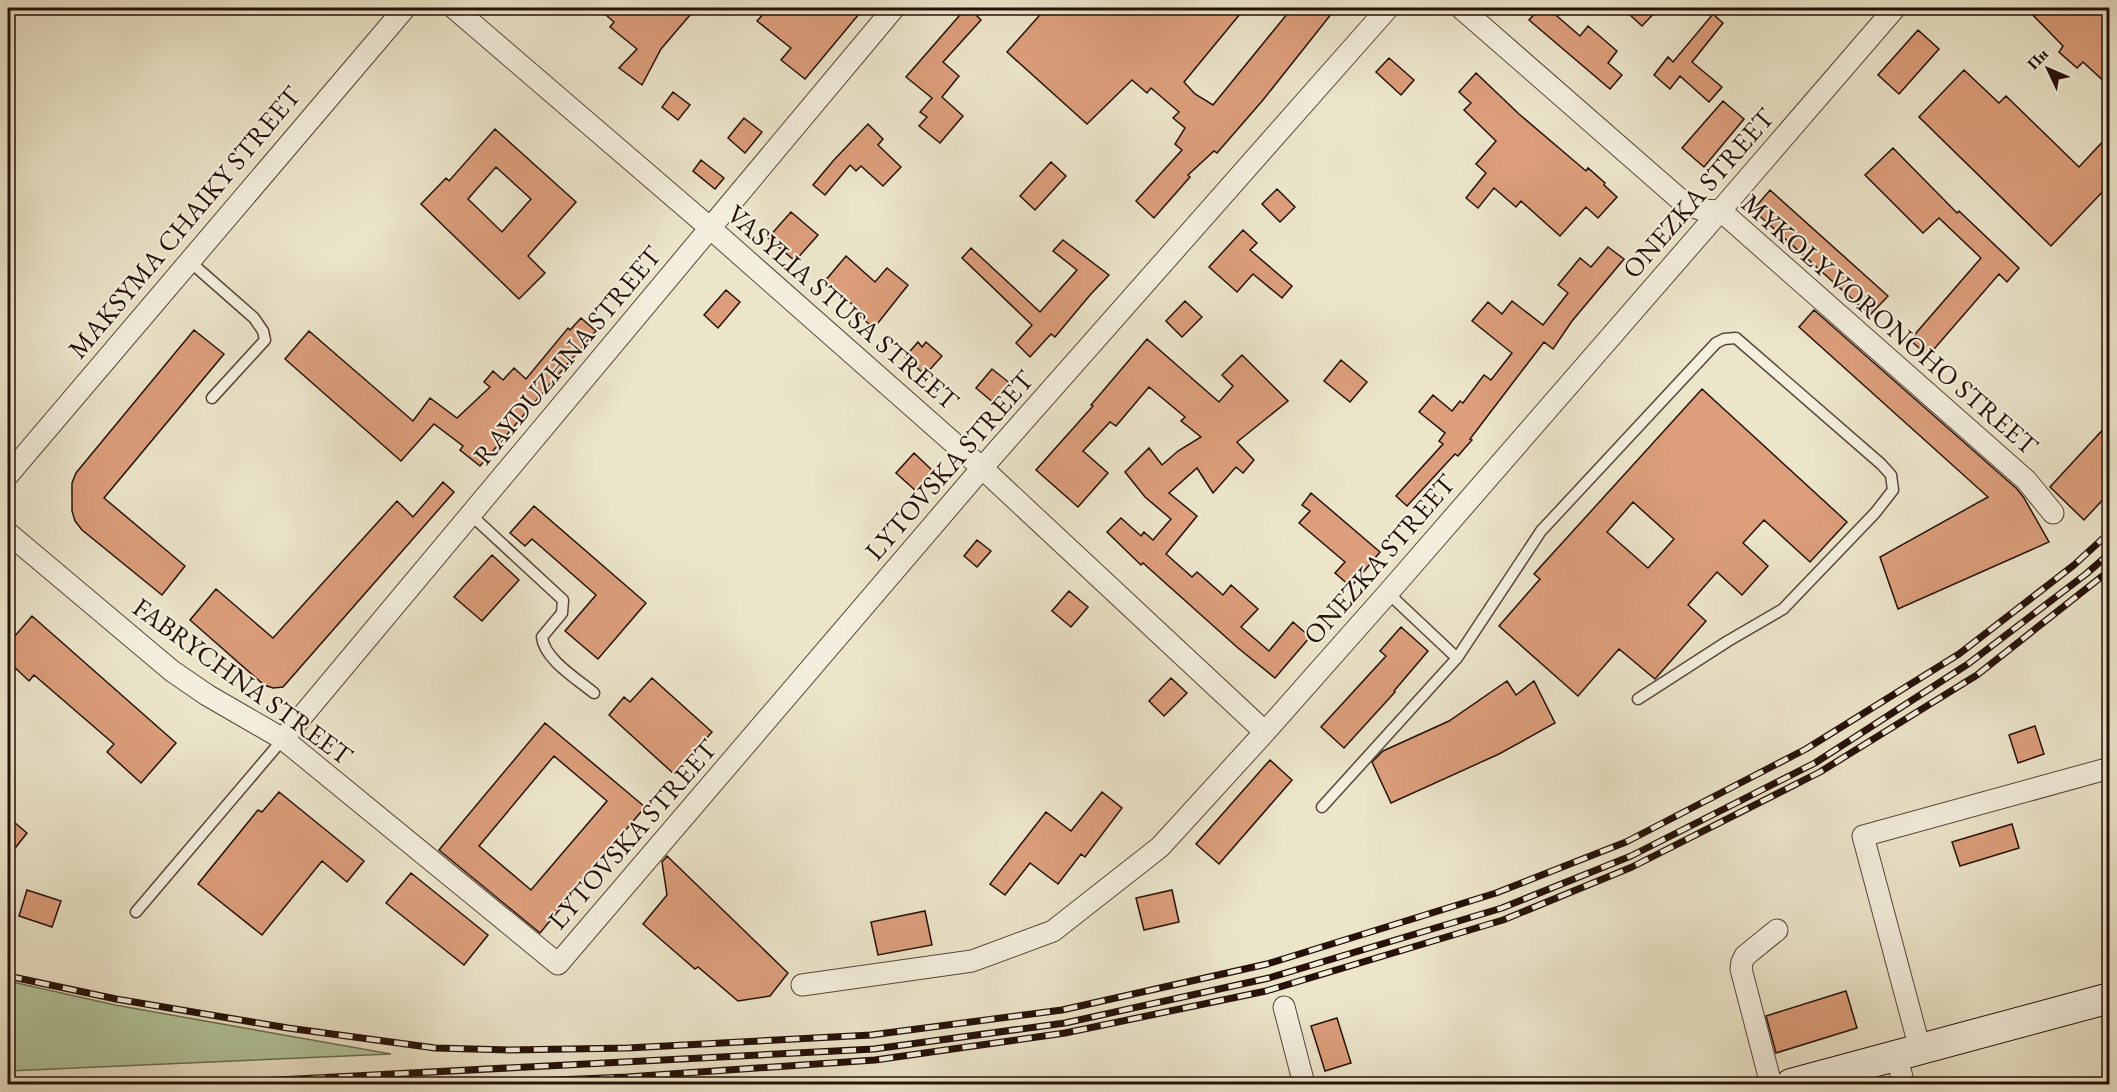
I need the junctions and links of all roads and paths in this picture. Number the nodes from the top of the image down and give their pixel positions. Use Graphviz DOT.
graph roads {
  1 [pos="405,8"];
  2 [pos="454,8"];
  3 [pos="894,8"];
  4 [pos="1388,8"];
  5 [pos="1461,8"];
  6 [pos="1894,8"];
  7 [pos="1720,211"];
  8 [pos="710,228"];
  9 [pos="188,260"];
  10 [pos="212,398"];
  11 [pos="982,468"];
  12 [pos="8,475"];
  13 [pos="2053,513"];
  14 [pos="471,515"];
  15 [pos="8,533"];
  16 [pos="1388,593"];
  17 [pos="1457,658"];
  18 [pos="594,693"];
  19 [pos="1638,699"];
  20 [pos="1265,732"];
  21 [pos="284,739"];
  22 [pos="2109,768"];
  23 [pos="1322,807"];
  24 [pos="136,912"];
  25 [pos="1777,930"];
  26 [pos="558,964"];
  27 [pos="802,984"];
  28 [pos="2109,998"];
  29 [pos="1284,1007"];
  30 [pos="1908,1053"];
  31 [pos="1304,1084"];
  32 [pos="1771,1084"];
  33 [pos="1791,1084"];
  34 [pos="1904,1084"];
  1 -- 9 [label="street, MAKSYMA CHAIKY STREET"];
  2 -- 8 [label="street, VASYLIA STUSA STREET"];
  3 -- 8 [label="street, RAYDUZHNA STREET"];
  4 -- 11 [label="street, LYTOVSKA STREET"];
  5 -- 7 [label="street, MYKOLY VORONOHO STREET"];
  6 -- 7 [label="street, ONEZKA STREET"];
  7 -- 13 [label="street, MYKOLY VORONOHO STREET"];
  7 -- 16 [label="street, ONEZKA STREET"];
  8 -- 11 [label="street, VASYLIA STUSA STREET"];
  8 -- 14 [label="street, RAYDUZHNA STREET"];
  9 -- 10 [label="lane"];
  9 -- 12 [label="street, MAKSYMA CHAIKY STREET"];
  11 -- 20 [label="street, VASYLIA STUSA STREET"];
  11 -- 26 [label="street, LYTOVSKA STREET"];
  14 -- 18 [label="lane"];
  14 -- 21 [label="street, RAYDUZHNA STREET"];
  15 -- 21 [label="street, FABRYCHNA STREET"];
  16 -- 17 [label="lane"];
  16 -- 20 [label="street, ONEZKA STREET"];
  17 -- 19 [label="lane"];
  17 -- 23 [label="lane"];
  20 -- 27 [label="street, ONEZKA STREET"];
  21 -- 24 [label="lane"];
  21 -- 26 [label="street, FABRYCHNA STREET"];
  22 -- 30 [label="street"];
  25 -- 32 [label="street"];
  28 -- 30 [label="main road"];
  29 -- 31 [label="street"];
  30 -- 33 [label="main road"];
  30 -- 34 [label="street"];
}
